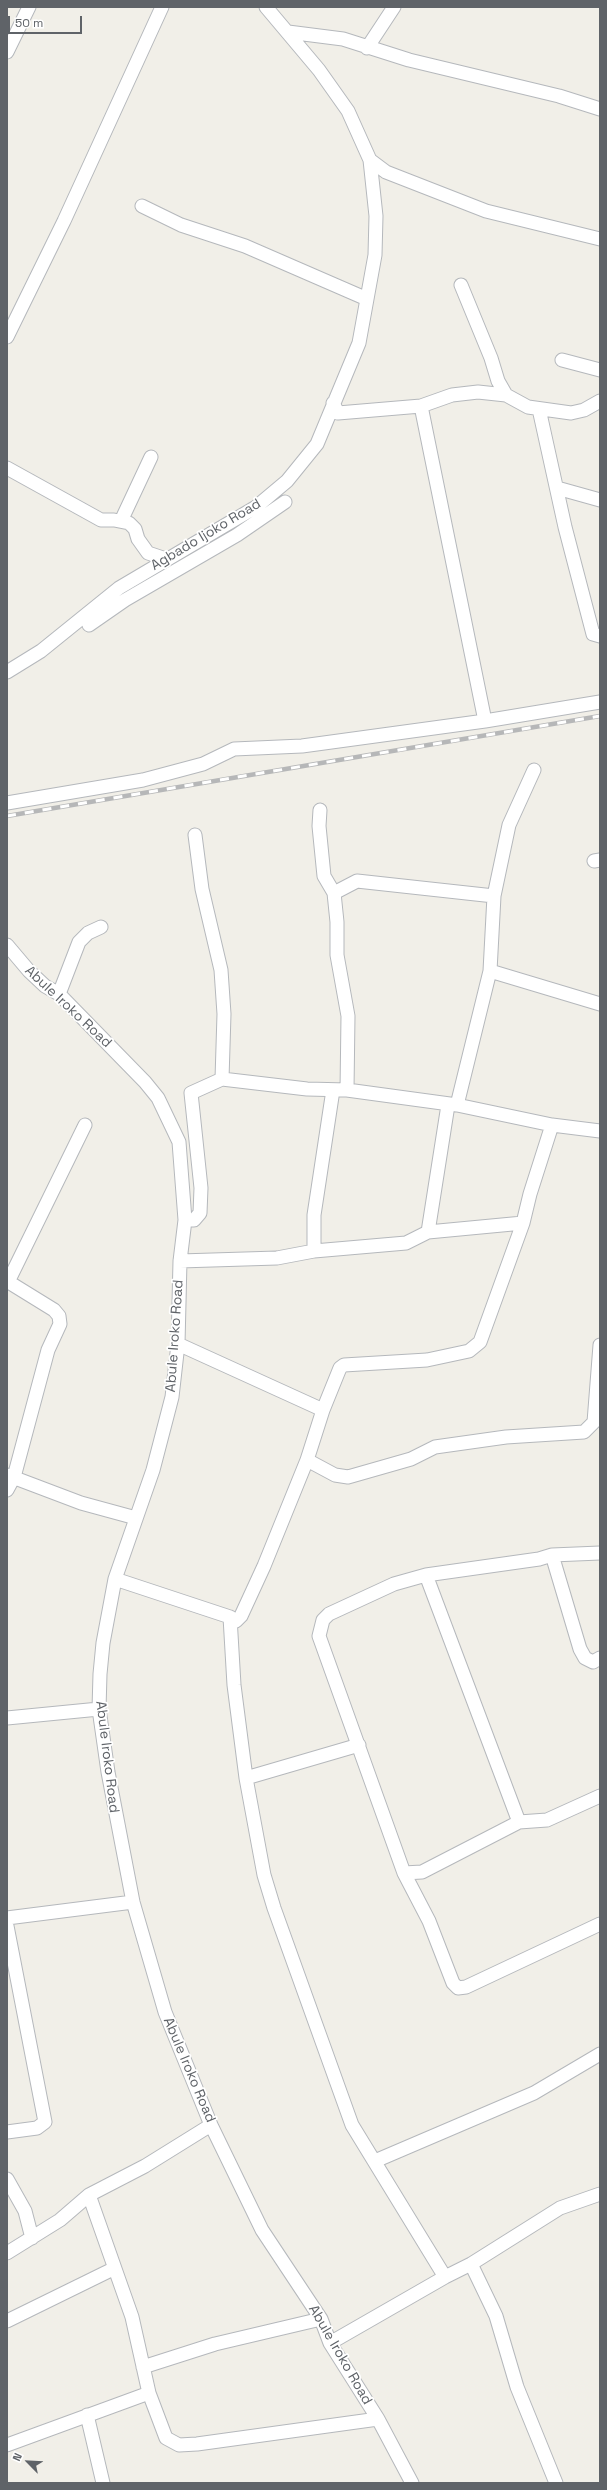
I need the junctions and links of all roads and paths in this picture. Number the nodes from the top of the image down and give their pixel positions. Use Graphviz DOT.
graph roads {
  1 [pos="29,7"];
  2 [pos="162,7"];
  3 [pos="266,7"];
  4 [pos="394,7"];
  5 [pos="288,32"];
  6 [pos="367,48"];
  7 [pos="7,52"];
  8 [pos="600,109"];
  9 [pos="370,160"];
  10 [pos="142,206"];
  11 [pos="600,239"];
  12 [pos="461,285"];
  13 [pos="367,299"];
  14 [pos="7,337"];
  15 [pos="562,360"];
  16 [pos="600,370"];
  17 [pos="506,395"];
  18 [pos="600,401"];
  19 [pos="333,403"];
  20 [pos="421,406"];
  21 [pos="539,409"];
  22 [pos="151,456"];
  23 [pos="7,468"];
  24 [pos="557,488"];
  25 [pos="600,500"];
  26 [pos="285,502"];
  27 [pos="121,521"];
  28 [pos="166,559"];
  29 [pos="89,625"];
  30 [pos="600,636"];
  31 [pos="7,672"];
  32 [pos="600,702"];
  33 [pos="485,721"];
  34 [pos="534,770"];
  35 [pos="7,803"];
  36 [pos="320,810"];
  37 [pos="195,834"];
  38 [pos="334,893"];
  39 [pos="494,896"];
  40 [pos="101,927"];
  41 [pos="7,945"];
  42 [pos="490,971"];
  43 [pos="59,994"];
  44 [pos="600,1004"];
  45 [pos="222,1079"];
  46 [pos="334,1090"];
  47 [pos="348,1090"];
  48 [pos="452,1105"];
  49 [pos="85,1125"];
  50 [pos="552,1125"];
  51 [pos="600,1131"];
  52 [pos="185,1220"];
  53 [pos="523,1223"];
  54 [pos="428,1232"];
  55 [pos="314,1252"];
  56 [pos="180,1261"];
  57 [pos="7,1282"];
  58 [pos="178,1344"];
  59 [pos="600,1345"];
  60 [pos="323,1410"];
  61 [pos="307,1460"];
  62 [pos="11,1476"];
  63 [pos="7,1490"];
  64 [pos="136,1518"];
  65 [pos="600,1553"];
  66 [pos="552,1555"];
  67 [pos="426,1575"];
  68 [pos="115,1579"];
  69 [pos="230,1617"];
  70 [pos="600,1658"];
  71 [pos="99,1709"];
  72 [pos="7,1718"];
  73 [pos="359,1745"];
  74 [pos="246,1778"];
  75 [pos="600,1796"];
  76 [pos="519,1822"];
  77 [pos="404,1873"];
  78 [pos="133,1902"];
  79 [pos="7,1918"];
  80 [pos="600,1924"];
  81 [pos="7,1926"];
  82 [pos="600,2054"];
  83 [pos="211,2125"];
  84 [pos="7,2132"];
  85 [pos="375,2161"];
  86 [pos="7,2179"];
  87 [pos="600,2194"];
  88 [pos="89,2195"];
  89 [pos="32,2238"];
  90 [pos="7,2253"];
  91 [pos="471,2264"];
  92 [pos="113,2269"];
  93 [pos="445,2277"];
  94 [pos="321,2319"];
  95 [pos="7,2321"];
  96 [pos="330,2343"];
  97 [pos="144,2367"];
  98 [pos="149,2393"];
  99 [pos="87,2414"];
  100 [pos="378,2418"];
  101 [pos="7,2445"];
  102 [pos="102,2483"];
  103 [pos="412,2483"];
  104 [pos="556,2483"];
  1 -- 7 [label="street"];
  2 -- 14 [label="street"];
  3 -- 5 [label="street, Agbado Ijoko Road"];
  4 -- 6 [label="street"];
  5 -- 6 [label="street"];
  5 -- 9 [label="street, Agbado Ijoko Road"];
  6 -- 8 [label="street"];
  9 -- 11 [label="street"];
  9 -- 13 [label="street, Agbado Ijoko Road"];
  10 -- 13 [label="street"];
  12 -- 17 [label="street"];
  13 -- 19 [label="street, Agbado Ijoko Road"];
  15 -- 16 [label="street"];
  17 -- 20 [label="street"];
  17 -- 21 [label="street"];
  18 -- 21 [label="street"];
  19 -- 20 [label="street"];
  19 -- 28 [label="street, Agbado Ijoko Road"];
  20 -- 33 [label="street"];
  21 -- 24 [label="street"];
  22 -- 27 [label="street"];
  23 -- 27 [label="street"];
  24 -- 25 [label="street"];
  24 -- 30 [label="street"];
  26 -- 29 [label="street"];
  27 -- 28 [label="street"];
  28 -- 31 [label="street, Agbado Ijoko Road"];
  32 -- 33 [label="street"];
  33 -- 35 [label="street"];
  34 -- 39 [label="street"];
  36 -- 38 [label="street"];
  37 -- 45 [label="street"];
  38 -- 39 [label="street"];
  38 -- 47 [label="street"];
  39 -- 42 [label="street"];
  40 -- 43 [label="street"];
  41 -- 43 [label="street, Abule Iroko Road"];
  42 -- 44 [label="street"];
  42 -- 48 [label="street"];
  43 -- 52 [label="street, Abule Iroko Road"];
  45 -- 46 [label="street"];
  45 -- 52 [label="street"];
  46 -- 47 [label="street"];
  46 -- 55 [label="street"];
  47 -- 48 [label="street"];
  48 -- 50 [label="street"];
  48 -- 54 [label="street"];
  49 -- 57 [label="street"];
  50 -- 51 [label="street"];
  50 -- 53 [label="street"];
  52 -- 56 [label="street, Abule Iroko Road"];
  53 -- 54 [label="street"];
  53 -- 60 [label="street"];
  54 -- 55 [label="street"];
  55 -- 56 [label="street"];
  56 -- 58 [label="street, Abule Iroko Road"];
  57 -- 62 [label="street"];
  58 -- 60 [label="street"];
  58 -- 64 [label="street, Abule Iroko Road"];
  59 -- 61 [label="street"];
  60 -- 61 [label="street"];
  61 -- 69 [label="street"];
  62 -- 63 [label="street"];
  62 -- 64 [label="street"];
  64 -- 68 [label="street, Abule Iroko Road"];
  65 -- 66 [label="street"];
  66 -- 67 [label="street"];
  66 -- 70 [label="street"];
  67 -- 73 [label="street"];
  67 -- 76 [label="street"];
  68 -- 69 [label="street"];
  68 -- 71 [label="street, Abule Iroko Road"];
  69 -- 74 [label="street"];
  71 -- 72 [label="street"];
  71 -- 78 [label="street, Abule Iroko Road"];
  73 -- 74 [label="street"];
  73 -- 77 [label="street"];
  74 -- 85 [label="street"];
  75 -- 76 [label="street"];
  76 -- 77 [label="street"];
  77 -- 80 [label="street"];
  78 -- 79 [label="street"];
  78 -- 83 [label="street, Abule Iroko Road"];
  81 -- 84 [label="street"];
  82 -- 85 [label="street"];
  83 -- 88 [label="street"];
  83 -- 94 [label="street, Abule Iroko Road"];
  85 -- 93 [label="street"];
  86 -- 89 [label="street"];
  87 -- 91 [label="street"];
  88 -- 89 [label="street"];
  88 -- 92 [label="street"];
  89 -- 90 [label="street"];
  91 -- 93 [label="street"];
  91 -- 104 [label="street"];
  92 -- 95 [label="street"];
  92 -- 97 [label="street"];
  93 -- 96 [label="street"];
  94 -- 96 [label="street, Abule Iroko Road"];
  94 -- 97 [label="street"];
  96 -- 100 [label="street, Abule Iroko Road"];
  97 -- 98 [label="street"];
  98 -- 99 [label="street"];
  98 -- 100 [label="street"];
  99 -- 101 [label="street"];
  99 -- 102 [label="street"];
  100 -- 103 [label="street, Abule Iroko Road"];
}
